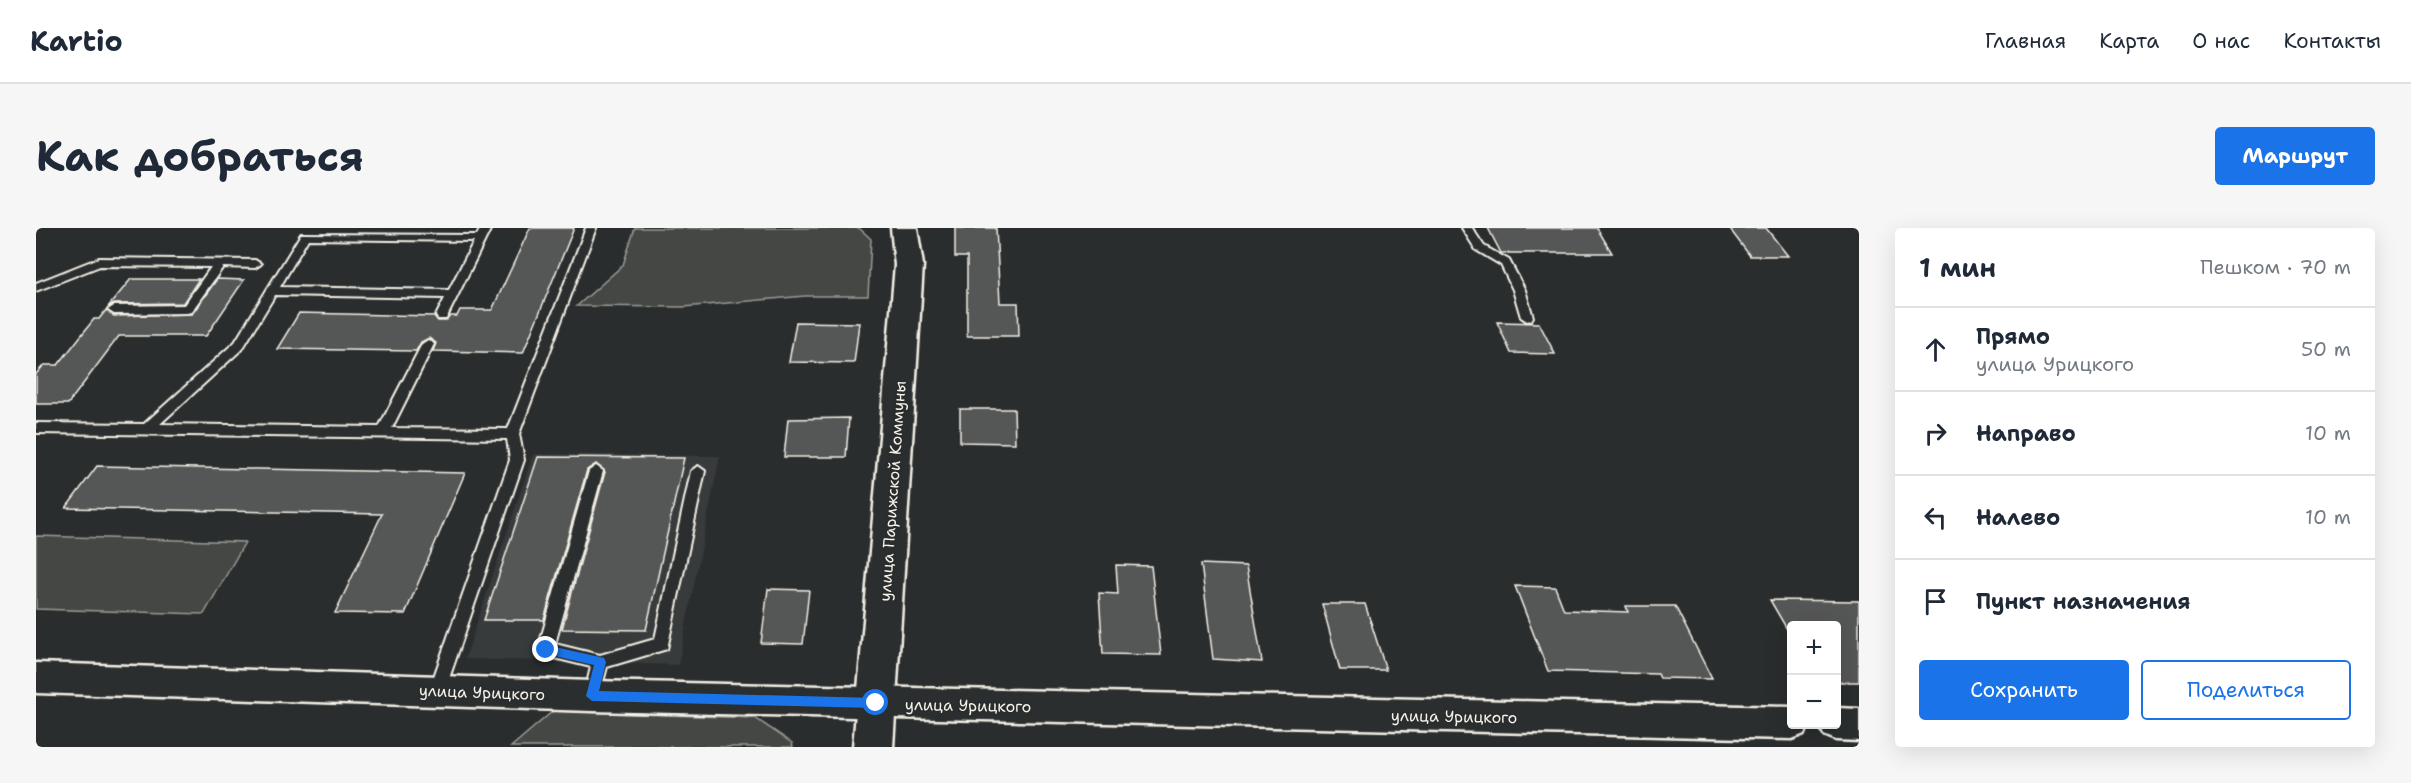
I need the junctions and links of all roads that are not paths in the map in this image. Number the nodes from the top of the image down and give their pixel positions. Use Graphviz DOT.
graph roads {
  1 [pos="591,228"];
  2 [pos="1467,228"];
  3 [pos="906,231"];
  4 [pos="484,233"];
  5 [pos="220,263"];
  6 [pos="255,264"];
  7 [pos="36,286"];
  8 [pos="273,291"];
  9 [pos="453,294"];
  10 [pos="114,310"];
  11 [pos="442,316"];
  12 [pos="1527,317"];
  13 [pos="428,344"];
  14 [pos="36,428"];
  15 [pos="147,429"];
  16 [pos="383,432"];
  17 [pos="513,434"];
  18 [pos="596,471"];
  19 [pos="699,471"];
  20 [pos="600,662"];
  21 [pos="36,678"];
  22 [pos="437,691"];
  23 [pos="592,696"];
  24 [pos="876,703"];
  25 [pos="1787,723"];
  26 [pos="1841,724"];
  27 [pos="1859,725"];
  28 [pos="873,747"];
  1 -- 17 [label="lane"];
  2 -- 12 [label="lane"];
  3 -- 24 [label="highway, улица Парижской Коммуны"];
  4 -- 8 [label="lane"];
  4 -- 9 [label="lane"];
  5 -- 6 [label="lane"];
  5 -- 7 [label="lane"];
  5 -- 10 [label="lane"];
  8 -- 9 [label="lane"];
  8 -- 15 [label="lane"];
  9 -- 11 [label="lane"];
  13 -- 16 [label="lane"];
  14 -- 15 [label="lane"];
  15 -- 16 [label="lane"];
  16 -- 17 [label="lane"];
  17 -- 22 [label="lane"];
  18 -- 20 [label="lane"];
  19 -- 20 [label="lane"];
  20 -- 23 [label="lane"];
  21 -- 22 [label="street, улица Урицкого"];
  22 -- 23 [label="street, улица Урицкого"];
  23 -- 24 [label="street, улица Урицкого"];
  24 -- 25 [label="street, улица Урицкого"];
  24 -- 28 [label="highway, улица Парижской Коммуны"];
  26 -- 27 [label="street"];
}
